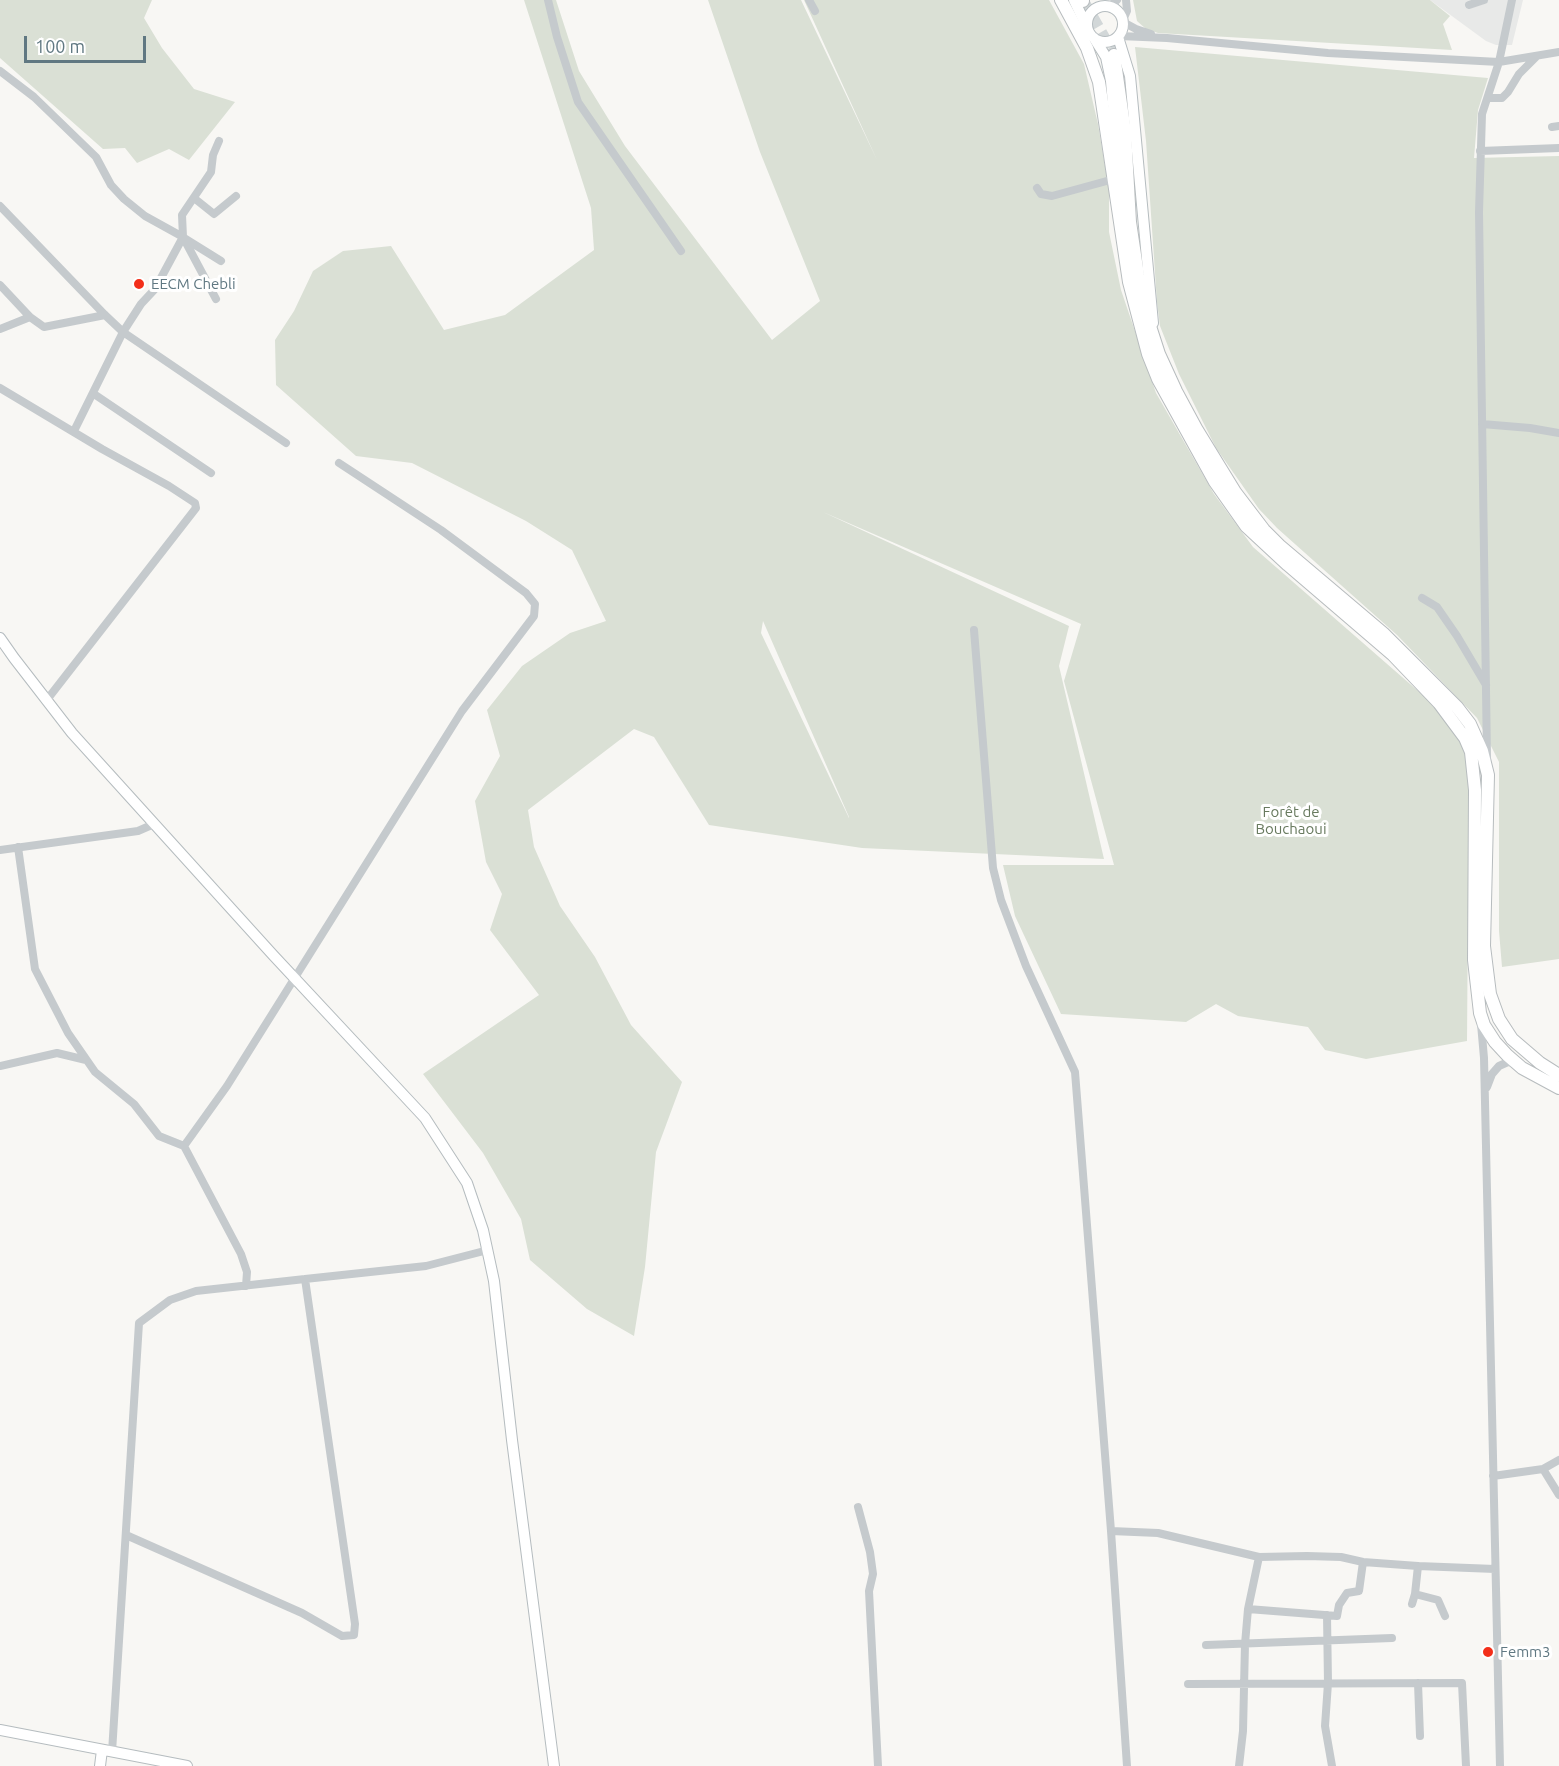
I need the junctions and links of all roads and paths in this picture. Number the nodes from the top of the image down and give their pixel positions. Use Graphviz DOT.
graph roads {
  1 [pos="548,0"];
  2 [pos="809,0"];
  3 [pos="1061,0"];
  4 [pos="1080,0"];
  5 [pos="1126,0"];
  6 [pos="1484,0"];
  7 [pos="1512,0"];
  8 [pos="1107,3"];
  9 [pos="1469,5"];
  10 [pos="815,11"];
  11 [pos="1123,21"];
  12 [pos="1091,34"];
  13 [pos="1118,37"];
  14 [pos="1167,38"];
  15 [pos="1559,52"];
  16 [pos="1114,55"];
  17 [pos="1536,57"];
  18 [pos="1499,62"];
  19 [pos="0,71"];
  20 [pos="1489,98"];
  21 [pos="219,141"];
  22 [pos="1559,148"];
  23 [pos="1480,151"];
  24 [pos="1114,179"];
  25 [pos="1037,188"];
  26 [pos="236,196"];
  27 [pos="194,198"];
  28 [pos="0,206"];
  29 [pos="183,237"];
  30 [pos="681,251"];
  31 [pos="1125,258"];
  32 [pos="221,261"];
  33 [pos="0,285"];
  34 [pos="216,298"];
  35 [pos="105,315"];
  36 [pos="30,317"];
  37 [pos="0,329"];
  38 [pos="123,332"];
  39 [pos="1155,341"];
  40 [pos="0,388"];
  41 [pos="94,394"];
  42 [pos="1482,424"];
  43 [pos="74,431"];
  44 [pos="1559,433"];
  45 [pos="286,442"];
  46 [pos="339,462"];
  47 [pos="211,473"];
  48 [pos="1422,598"];
  49 [pos="974,630"];
  50 [pos="0,638"];
  51 [pos="1486,686"];
  52 [pos="46,701"];
  53 [pos="1488,775"];
  54 [pos="154,824"];
  55 [pos="18,847"];
  56 [pos="0,850"];
  57 [pos="295,979"];
  58 [pos="1480,1013"];
  59 [pos="86,1060"];
  60 [pos="1516,1063"];
  61 [pos="0,1066"];
  62 [pos="1559,1075"];
  63 [pos="1559,1088"];
  64 [pos="1485,1104"];
  65 [pos="184,1146"];
  66 [pos="488,1250"];
  67 [pos="305,1279"];
  68 [pos="246,1286"];
  69 [pos="1559,1460"];
  70 [pos="1544,1469"];
  71 [pos="1493,1476"];
  72 [pos="1559,1495"];
  73 [pos="858,1507"];
  74 [pos="1111,1531"];
  75 [pos="126,1535"];
  76 [pos="1259,1557"];
  77 [pos="1363,1562"];
  78 [pos="1418,1566"];
  79 [pos="1495,1569"];
  80 [pos="1415,1594"];
  81 [pos="1412,1604"];
  82 [pos="1248,1609"];
  83 [pos="1327,1615"];
  84 [pos="1445,1616"];
  85 [pos="1392,1638"];
  86 [pos="1328,1641"];
  87 [pos="1245,1644"];
  88 [pos="1206,1645"];
  89 [pos="1328,1683"];
  90 [pos="1418,1683"];
  91 [pos="1188,1684"];
  92 [pos="1244,1684"];
  93 [pos="0,1731"];
  94 [pos="1420,1736"];
  95 [pos="107,1751"];
  96 [pos="100,1766"];
  97 [pos="187,1766"];
  98 [pos="554,1766"];
  99 [pos="878,1766"];
  100 [pos="1127,1766"];
  101 [pos="1239,1766"];
  102 [pos="1332,1766"];
  103 [pos="1466,1766"];
  104 [pos="1500,1766"];
  1 -- 30 [label="street"];
  2 -- 10 [label="street"];
  3 -- 24 [label="highway"];
  4 -- 12 [label="main road"];
  5 -- 11 [label="street"];
  6 -- 9 [label="street"];
  7 -- 18 [label="street"];
  8 -- 11 [label="main road"];
  8 -- 12 [label="main road"];
  11 -- 13 [label="main road"];
  11 -- 14 [label="street"];
  12 -- 13 [label="main road"];
  12 -- 31 [label="main road"];
  13 -- 14 [label="street"];
  13 -- 39 [label="main road"];
  14 -- 18 [label="street"];
  15 -- 17 [label="street"];
  16 -- 39 [label="highway"];
  17 -- 18 [label="street"];
  17 -- 20 [label="street"];
  18 -- 20 [label="street"];
  19 -- 29 [label="street"];
  20 -- 23 [label="street"];
  21 -- 27 [label="street"];
  22 -- 23 [label="street"];
  23 -- 42 [label="street"];
  24 -- 25 [label="street"];
  24 -- 31 [label="highway"];
  26 -- 27 [label="street"];
  27 -- 29 [label="street"];
  28 -- 35 [label="street"];
  29 -- 32 [label="street"];
  29 -- 34 [label="street"];
  29 -- 38 [label="street"];
  31 -- 58 [label="highway"];
  33 -- 36 [label="street"];
  35 -- 36 [label="street"];
  35 -- 38 [label="street"];
  36 -- 37 [label="street"];
  38 -- 41 [label="street"];
  38 -- 45 [label="street"];
  39 -- 53 [label="highway"];
  40 -- 43 [label="street"];
  41 -- 43 [label="street"];
  41 -- 47 [label="street"];
  42 -- 44 [label="street"];
  42 -- 51 [label="street"];
  43 -- 52 [label="street"];
  46 -- 57 [label="street"];
  48 -- 51 [label="street"];
  49 -- 74 [label="street"];
  50 -- 52 [label="main road"];
  51 -- 53 [label="street"];
  52 -- 54 [label="main road"];
  53 -- 62 [label="highway"];
  54 -- 55 [label="street"];
  54 -- 57 [label="main road"];
  55 -- 56 [label="street"];
  55 -- 59 [label="street"];
  57 -- 65 [label="street"];
  57 -- 66 [label="main road"];
  58 -- 60 [label="highway"];
  58 -- 64 [label="street"];
  59 -- 61 [label="street"];
  59 -- 65 [label="street"];
  60 -- 63 [label="highway"];
  60 -- 64 [label="street"];
  64 -- 71 [label="street"];
  65 -- 68 [label="street"];
  66 -- 67 [label="street"];
  66 -- 98 [label="main road"];
  67 -- 68 [label="street"];
  67 -- 75 [label="street"];
  68 -- 75 [label="street"];
  69 -- 70 [label="street"];
  70 -- 71 [label="street"];
  70 -- 72 [label="street"];
  71 -- 79 [label="street"];
  73 -- 99 [label="street"];
  74 -- 76 [label="street"];
  74 -- 100 [label="street"];
  75 -- 95 [label="street"];
  76 -- 77 [label="street"];
  76 -- 82 [label="street"];
  77 -- 78 [label="street"];
  77 -- 83 [label="street"];
  78 -- 79 [label="street"];
  78 -- 80 [label="street"];
  79 -- 104 [label="street"];
  80 -- 81 [label="street"];
  80 -- 84 [label="street"];
  82 -- 83 [label="street"];
  82 -- 87 [label="street"];
  83 -- 86 [label="street"];
  85 -- 86 [label="street"];
  86 -- 87 [label="street"];
  86 -- 89 [label="street"];
  87 -- 88 [label="street"];
  87 -- 92 [label="street"];
  89 -- 90 [label="street"];
  89 -- 92 [label="street"];
  89 -- 102 [label="street"];
  90 -- 94 [label="street"];
  90 -- 103 [label="street"];
  91 -- 92 [label="street"];
  92 -- 101 [label="street"];
  93 -- 95 [label="main road"];
  95 -- 96 [label="main road"];
  95 -- 97 [label="main road"];
}
